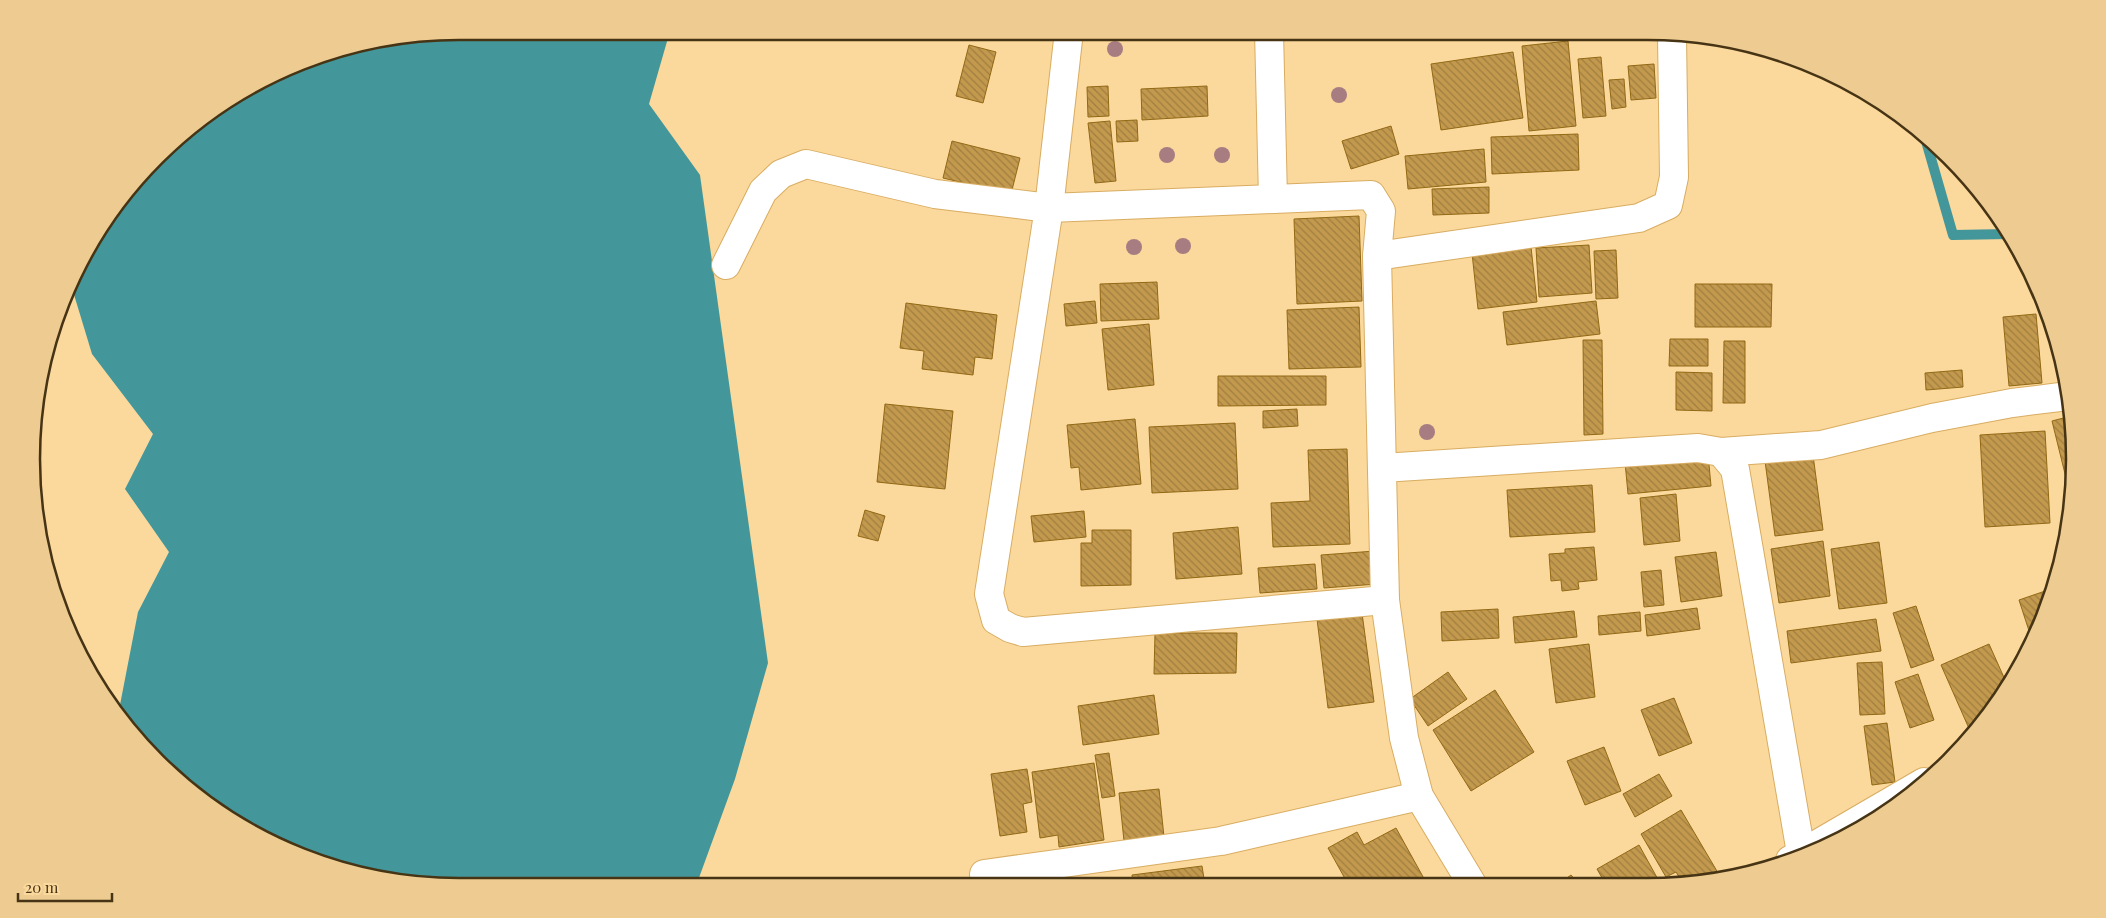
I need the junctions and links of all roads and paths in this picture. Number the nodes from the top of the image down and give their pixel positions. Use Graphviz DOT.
graph roads {
  1 [pos="1067,40"];
  2 [pos="1269,40"];
  3 [pos="1672,41"];
  4 [pos="1272,199"];
  5 [pos="1049,208"];
  6 [pos="1377,256"];
  7 [pos="726,265"];
  8 [pos="2061,397"];
  9 [pos="1721,452"];
  10 [pos="1382,468"];
  11 [pos="1385,600"];
  12 [pos="1419,796"];
  13 [pos="1867,815"];
  14 [pos="1844,828"];
  15 [pos="1794,851"];
  16 [pos="984,874"];
  17 [pos="1468,878"];
  1 -- 5 [label="street"];
  2 -- 4 [label="street"];
  3 -- 6 [label="street"];
  4 -- 5 [label="street"];
  4 -- 6 [label="street"];
  5 -- 7 [label="street"];
  5 -- 11 [label="street"];
  6 -- 10 [label="street"];
  8 -- 9 [label="street"];
  9 -- 10 [label="street"];
  9 -- 15 [label="street"];
  10 -- 11 [label="street"];
  11 -- 12 [label="street"];
  12 -- 16 [label="street"];
  12 -- 17 [label="street"];
  13 -- 14 [label="street"];
}
